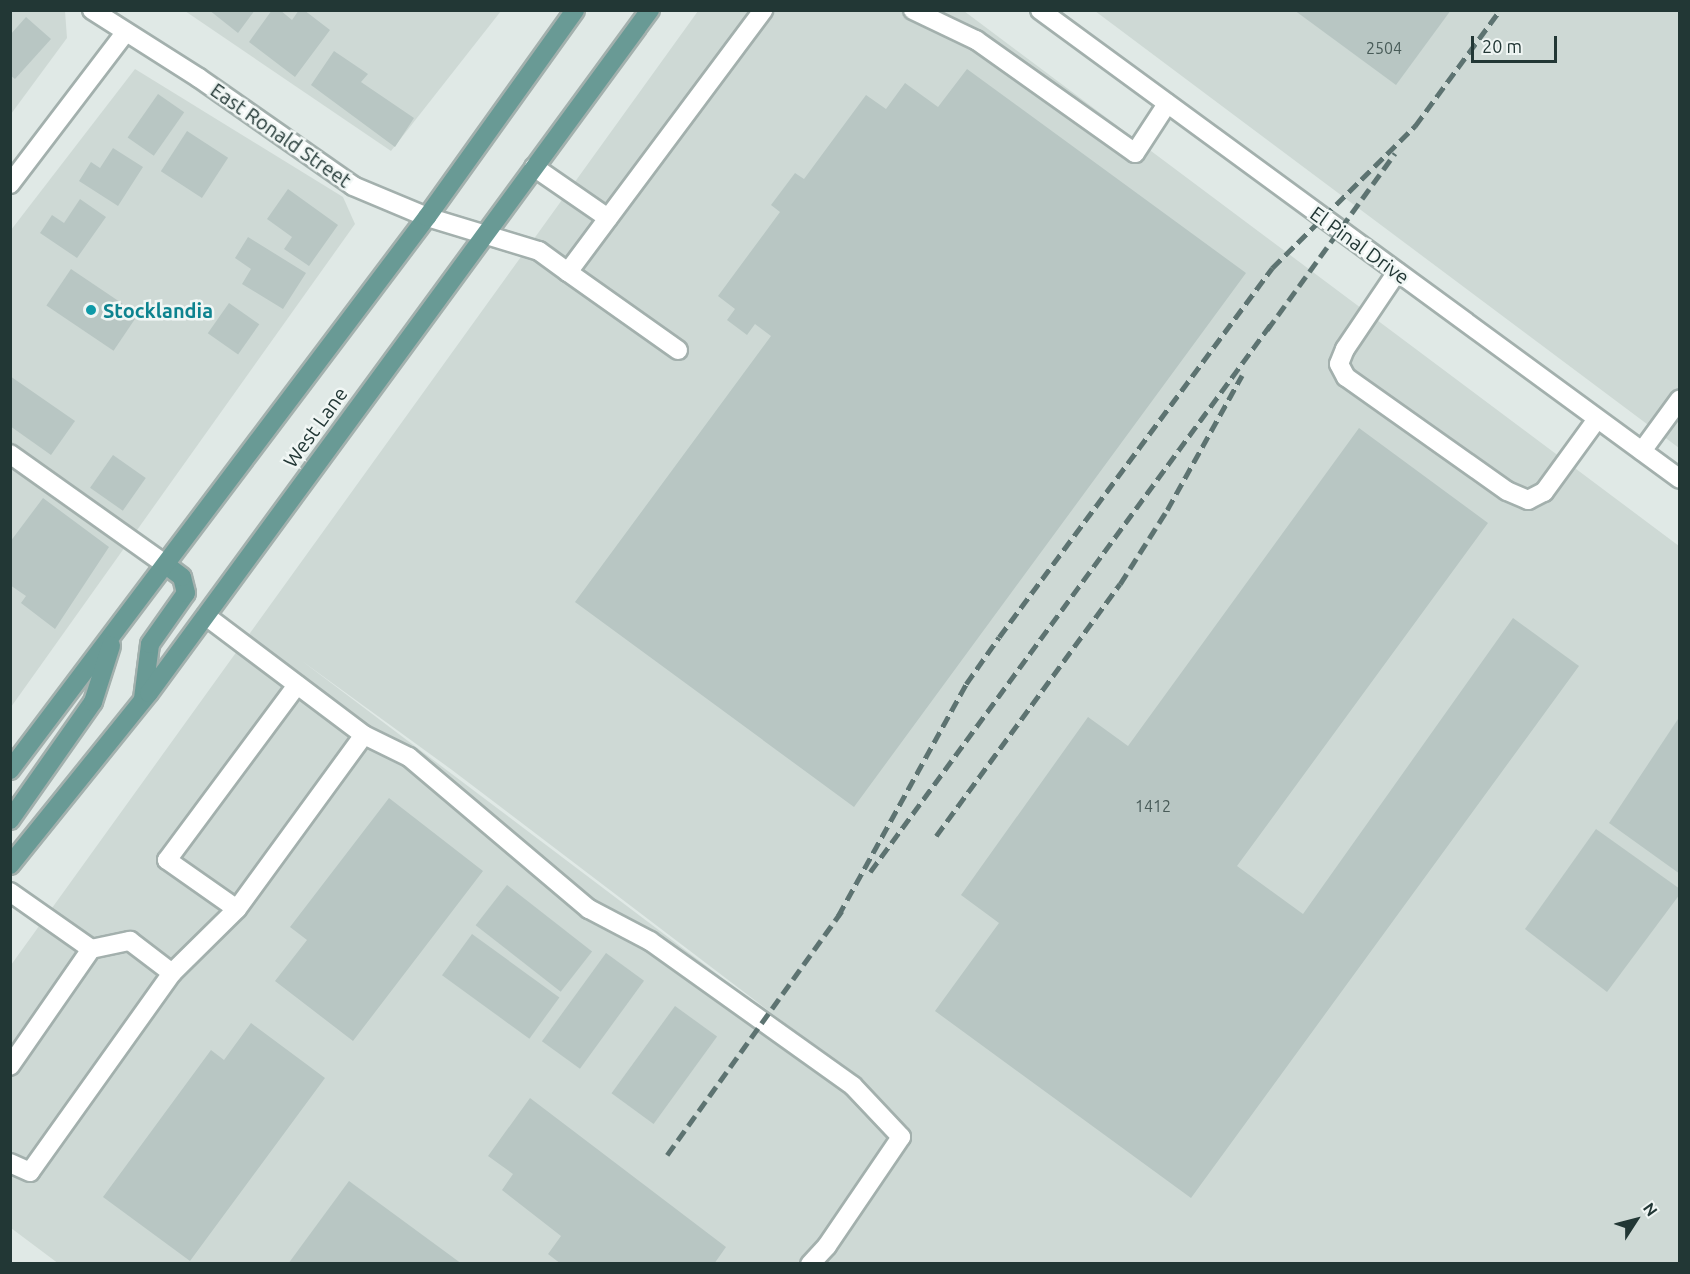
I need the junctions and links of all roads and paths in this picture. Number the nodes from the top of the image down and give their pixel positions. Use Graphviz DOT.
graph roads {
  1 [pos="92,10"];
  2 [pos="575,10"];
  3 [pos="650,10"];
  4 [pos="763,10"];
  5 [pos="913,10"];
  6 [pos="1041,10"];
  7 [pos="126,32"];
  8 [pos="1167,104"];
  9 [pos="534,167"];
  10 [pos="10,184"];
  11 [pos="427,217"];
  12 [pos="608,218"];
  13 [pos="483,235"];
  14 [pos="567,272"];
  15 [pos="1397,272"];
  16 [pos="678,350"];
  17 [pos="1680,399"];
  18 [pos="1597,419"];
  19 [pos="1642,451"];
  20 [pos="10,454"];
  21 [pos="1680,479"];
  22 [pos="166,565"];
  23 [pos="206,616"];
  24 [pos="117,630"];
  25 [pos="297,685"];
  26 [pos="142,701"];
  27 [pos="364,735"];
  28 [pos="10,770"];
  29 [pos="10,820"];
  30 [pos="10,865"];
  31 [pos="10,891"];
  32 [pos="237,909"];
  33 [pos="91,949"];
  34 [pos="172,973"];
  35 [pos="10,1066"];
  36 [pos="10,1163"];
  37 [pos="810,1263"];
  1 -- 7 [label="street, East Ronald Street"];
  2 -- 11 [label="main road, West Lane"];
  3 -- 9 [label="main road, West Lane"];
  4 -- 12 [label="street"];
  5 -- 8 [label="street"];
  6 -- 8 [label="street, El Pinal Drive"];
  7 -- 10 [label="street"];
  7 -- 11 [label="street, East Ronald Street"];
  8 -- 15 [label="street, El Pinal Drive"];
  9 -- 12 [label="street"];
  9 -- 13 [label="main road, West Lane"];
  11 -- 13 [label="street, East Ronald Street"];
  11 -- 22 [label="main road, West Lane"];
  12 -- 14 [label="street"];
  13 -- 14 [label="street, East Ronald Street"];
  13 -- 23 [label="main road, West Lane"];
  14 -- 16 [label="street, East Ronald Street"];
  15 -- 18 [label="street, El Pinal Drive"];
  15 -- 18 [label="street"];
  17 -- 19 [label="street"];
  18 -- 19 [label="street, El Pinal Drive"];
  19 -- 21 [label="street, El Pinal Drive"];
  20 -- 22 [label="street"];
  22 -- 24 [label="main road, West Lane"];
  22 -- 26 [label="main road"];
  23 -- 25 [label="street"];
  23 -- 26 [label="main road, West Lane"];
  24 -- 28 [label="main road, West Lane"];
  24 -- 29 [label="main road"];
  25 -- 27 [label="street"];
  25 -- 32 [label="street"];
  26 -- 30 [label="main road, West Lane"];
  27 -- 32 [label="street"];
  27 -- 37 [label="street"];
  31 -- 33 [label="street"];
  32 -- 34 [label="street"];
  33 -- 34 [label="street"];
  33 -- 35 [label="street"];
  34 -- 36 [label="street"];
}
